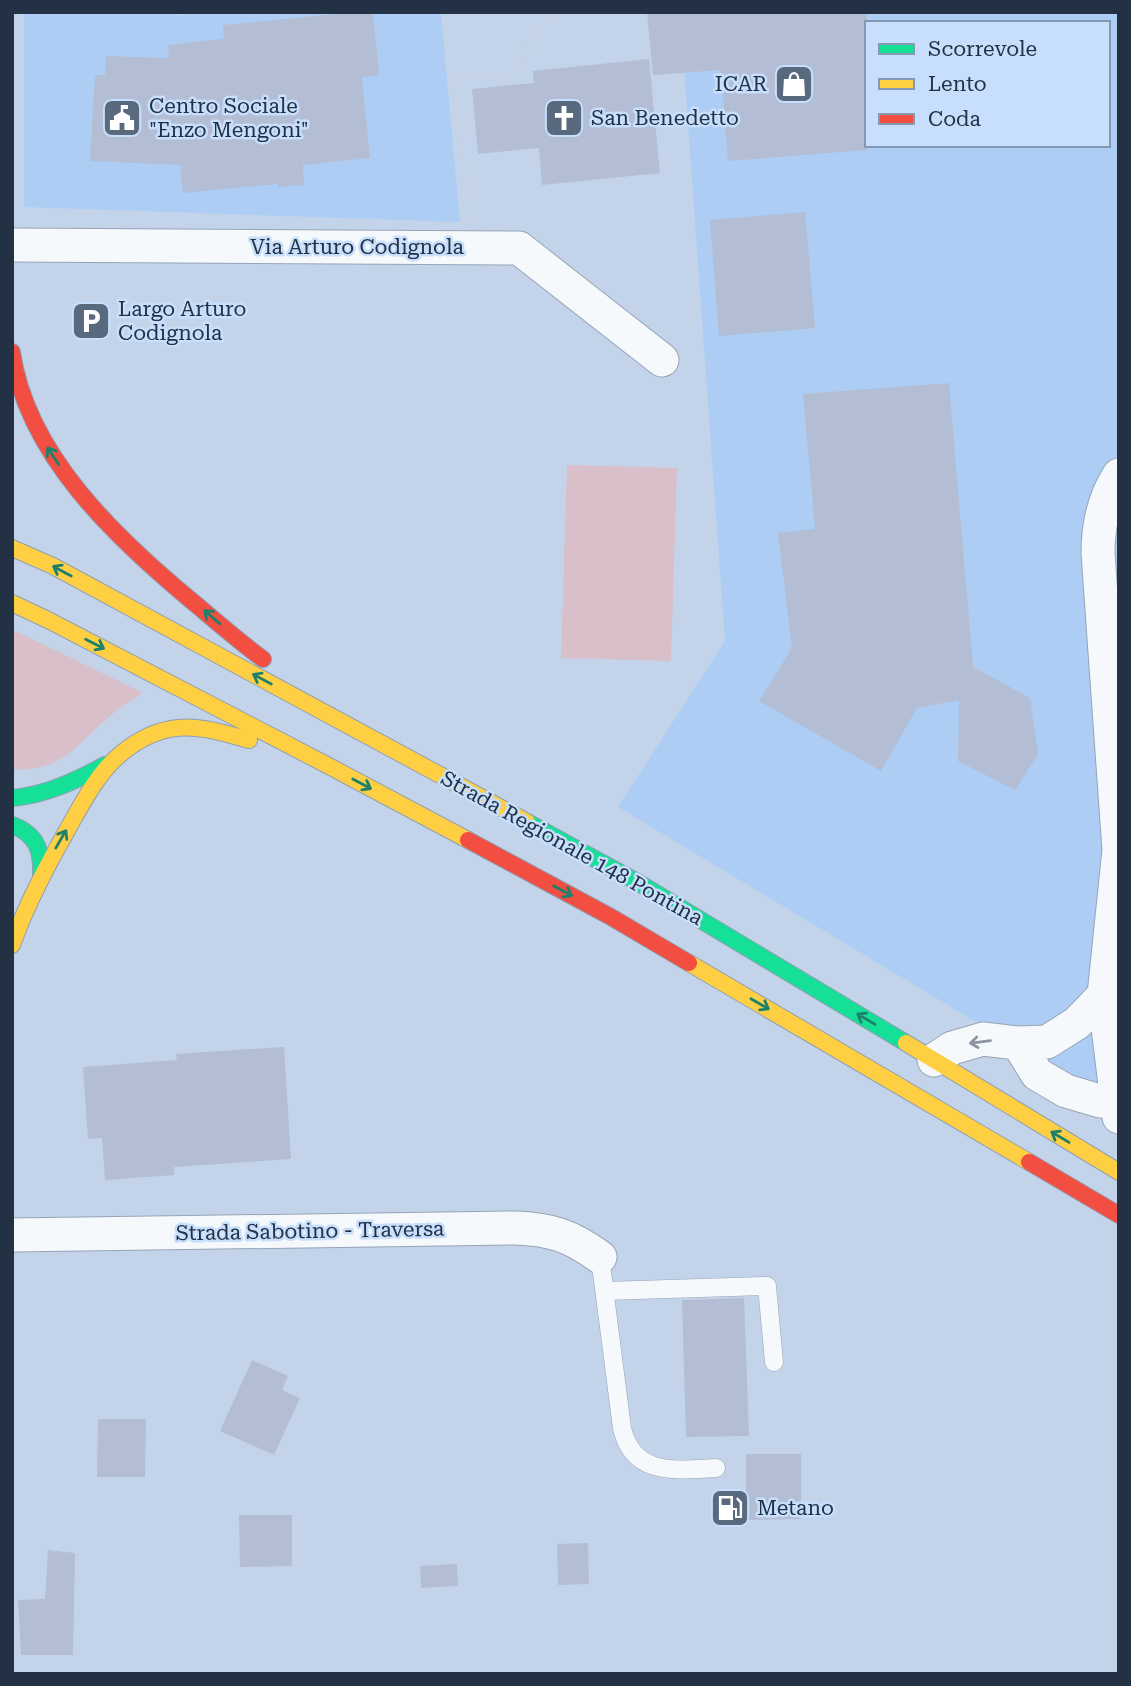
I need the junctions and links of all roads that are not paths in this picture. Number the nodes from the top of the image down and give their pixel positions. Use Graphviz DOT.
graph roads {
  1 [pos="12,244"];
  2 [pos="12,352"];
  3 [pos="662,360"];
  4 [pos="1119,475"];
  5 [pos="12,548"];
  6 [pos="12,603"];
  7 [pos="113,761"];
  8 [pos="325,764"];
  9 [pos="429,768"];
  10 [pos="12,798"];
  11 [pos="12,825"];
  12 [pos="1119,850"];
  13 [pos="41,877"];
  14 [pos="12,945"];
  15 [pos="1104,995"];
  16 [pos="1018,1043"];
  17 [pos="934,1059"];
  18 [pos="1117,1106"];
  19 [pos="1119,1172"];
  20 [pos="1119,1215"];
  21 [pos="12,1235"];
  22 [pos="600,1257"];
  23 [pos="605,1292"];
  24 [pos="774,1362"];
  25 [pos="716,1468"];
  1 -- 3 [label="street, Via Arturo Codignola"];
  9 -- 2 [label="highway, one-way"];
  4 -- 12 [label="street"];
  9 -- 5 [label="highway, Strada Regionale 148 Pontina, one-way"];
  6 -- 8 [label="highway, Strada Regionale 148 Pontina, one-way"];
  7 -- 8 [label="highway"];
  7 -- 10 [label="highway"];
  13 -- 7 [label="highway, one-way"];
  8 -- 20 [label="highway, Strada Regionale 148 Pontina, one-way"];
  17 -- 9 [label="highway, Strada Regionale 148 Pontina, one-way"];
  11 -- 13 [label="highway"];
  12 -- 15 [label="street"];
  13 -- 14 [label="highway"];
  15 -- 16 [label="street"];
  15 -- 18 [label="street"];
  16 -- 17 [label="street, one-way"];
  16 -- 18 [label="street"];
  19 -- 17 [label="highway, Strada Regionale 148 Pontina, one-way"];
  21 -- 22 [label="street, Strada Sabotino - Traversa"];
  22 -- 23 [label="lane"];
  23 -- 24 [label="lane"];
  23 -- 25 [label="lane"];
}
